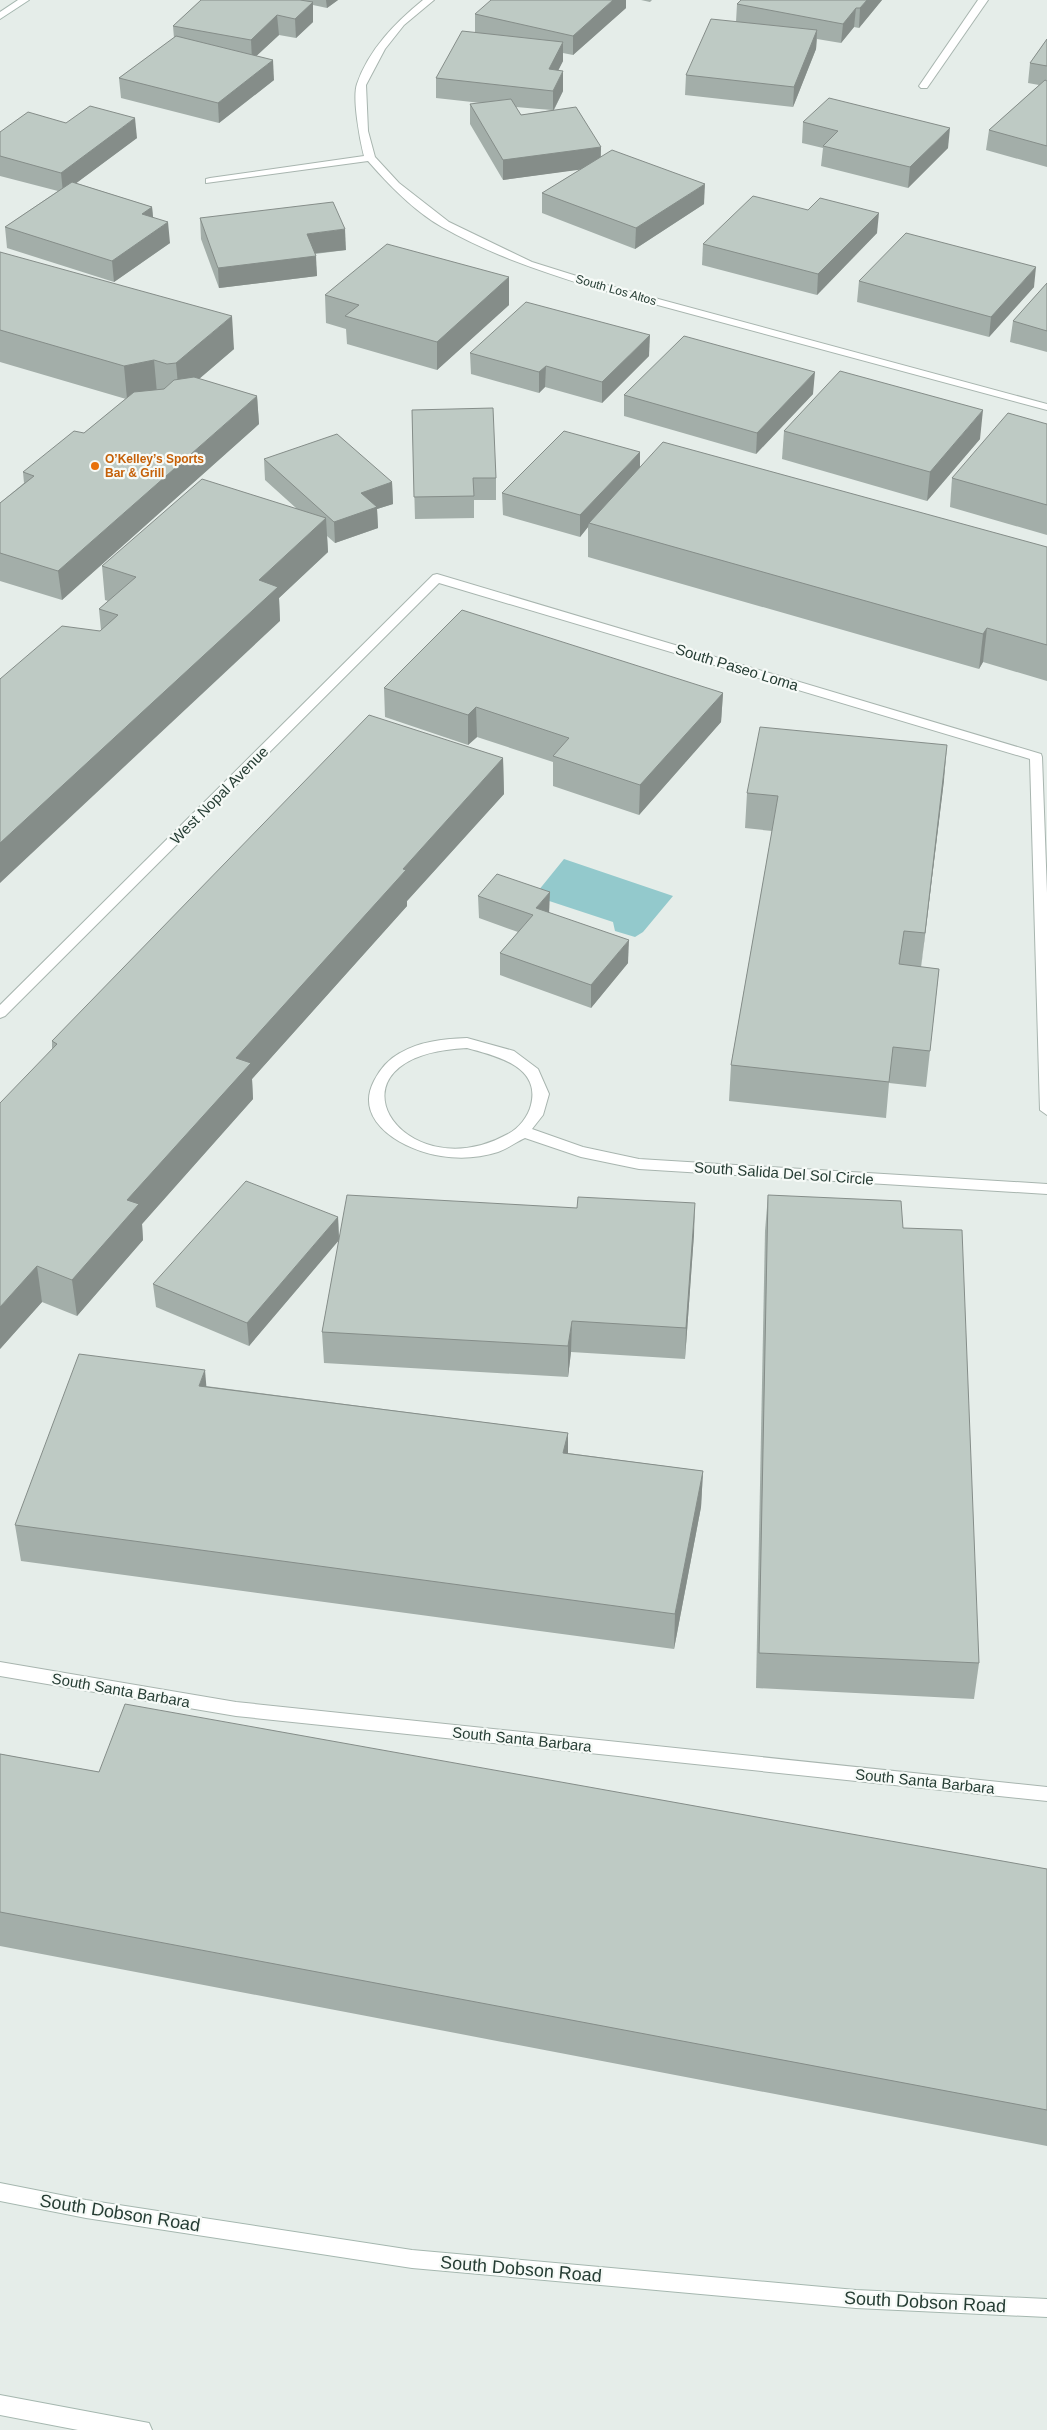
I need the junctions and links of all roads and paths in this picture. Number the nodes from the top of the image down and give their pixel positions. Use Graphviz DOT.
graph roads {
  1 [pos="24,0"];
  2 [pos="429,0"];
  3 [pos="983,0"];
  4 [pos="0,16"];
  5 [pos="924,86"];
  6 [pos="370,158"];
  7 [pos="210,181"];
  8 [pos="1047,407"];
  9 [pos="437,578"];
  10 [pos="0,1013"];
  11 [pos="1047,1110"];
  12 [pos="524,1132"];
  13 [pos="1047,1189"];
  14 [pos="0,1669"];
  15 [pos="1047,1794"];
  16 [pos="0,2192"];
  17 [pos="1047,2308"];
  18 [pos="0,2405"];
  19 [pos="142,2430"];
  1 -- 4 [label="street"];
  2 -- 6 [label="street"];
  3 -- 5 [label="street"];
  6 -- 7 [label="street"];
  6 -- 8 [label="street, South Los Altos"];
  9 -- 10 [label="street, West Nopal Avenue"];
  9 -- 11 [label="street, South Paseo Loma"];
  12 -- 12 [label="street"];
  12 -- 13 [label="street, South Salida Del Sol Circle"];
  14 -- 15 [label="street, South Santa Barbara"];
  16 -- 17 [label="street, South Dobson Road"];
  18 -- 19 [label="street"];
}
